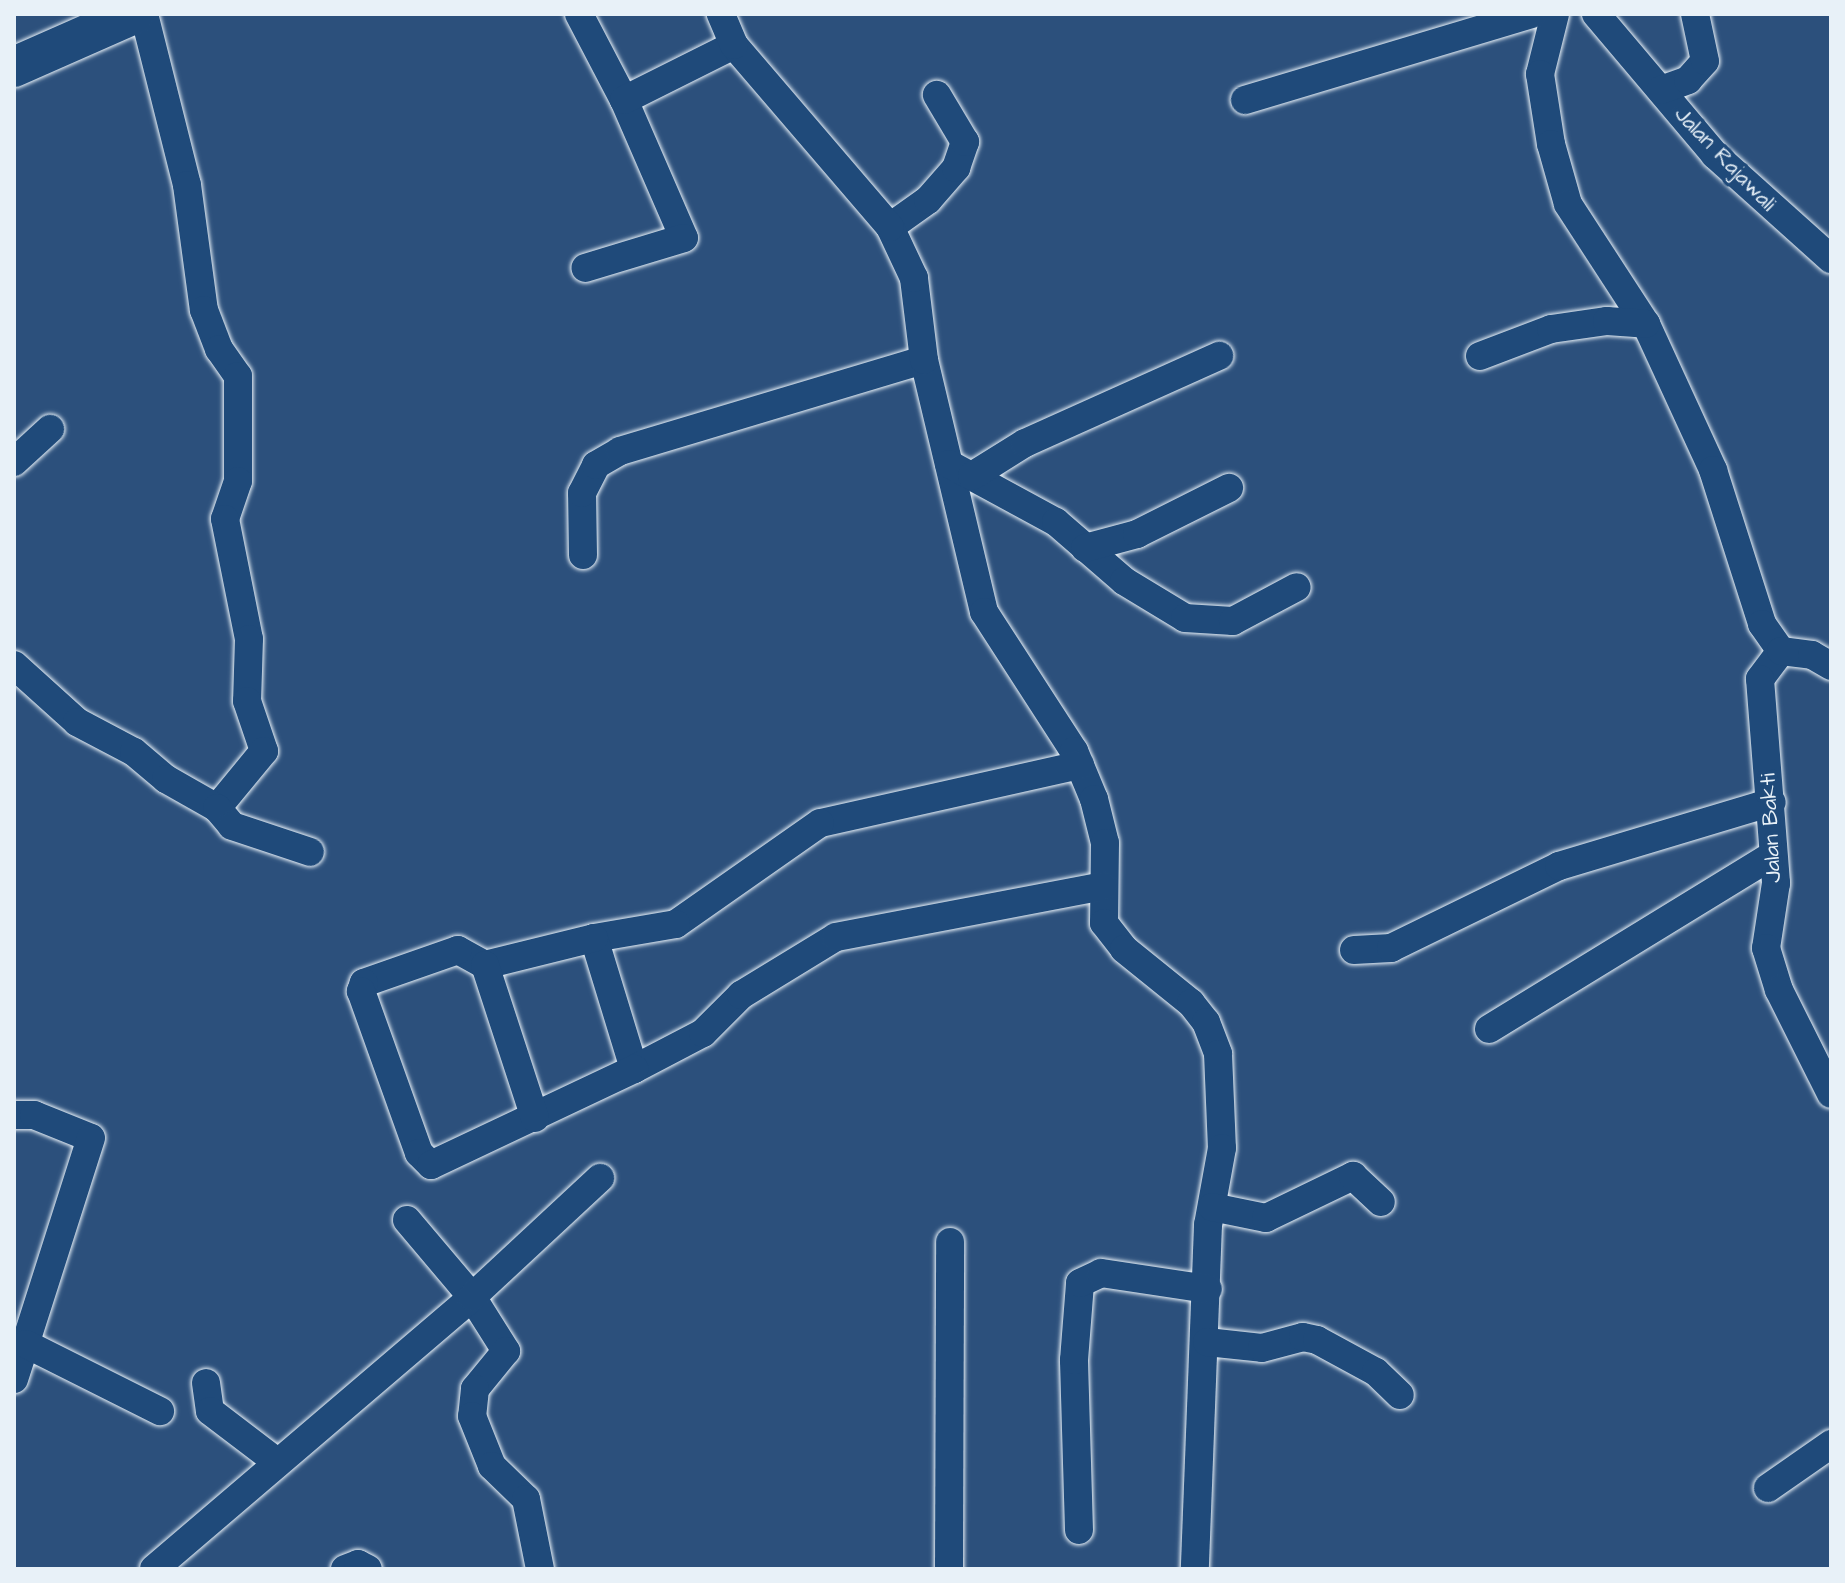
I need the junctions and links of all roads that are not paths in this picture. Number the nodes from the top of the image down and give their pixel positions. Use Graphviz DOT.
graph roads {
  1 [pos="134,14"];
  2 [pos="144,14"];
  3 [pos="579,14"];
  4 [pos="721,14"];
  5 [pos="1531,14"];
  6 [pos="1555,14"];
  7 [pos="1596,14"];
  8 [pos="1695,14"];
  9 [pos="734,45"];
  10 [pos="14,67"];
  11 [pos="1661,90"];
  12 [pos="937,95"];
  13 [pos="624,100"];
  14 [pos="1245,100"];
  15 [pos="890,227"];
  16 [pos="1831,259"];
  17 [pos="585,268"];
  18 [pos="1646,324"];
  19 [pos="1219,356"];
  20 [pos="1480,356"];
  21 [pos="924,360"];
  22 [pos="50,429"];
  23 [pos="14,462"];
  24 [pos="961,470"];
  25 [pos="1229,488"];
  26 [pos="1085,548"];
  27 [pos="583,555"];
  28 [pos="1297,587"];
  29 [pos="1781,651"];
  30 [pos="14,665"];
  31 [pos="1831,666"];
  32 [pos="1080,765"];
  33 [pos="1772,802"];
  34 [pos="217,808"];
  35 [pos="310,852"];
  36 [pos="1773,855"];
  37 [pos="1103,886"];
  38 [pos="594,938"];
  39 [pos="1354,950"];
  40 [pos="485,965"];
  41 [pos="1489,1029"];
  42 [pos="634,1069"];
  43 [pos="1831,1094"];
  44 [pos="14,1115"];
  45 [pos="535,1118"];
  46 [pos="600,1178"];
  47 [pos="1381,1202"];
  48 [pos="1212,1207"];
  49 [pos="407,1220"];
  50 [pos="950,1242"];
  51 [pos="1208,1289"];
  52 [pos="472,1297"];
  53 [pos="1207,1342"];
  54 [pos="26,1344"];
  55 [pos="14,1379"];
  56 [pos="206,1383"];
  57 [pos="1400,1395"];
  58 [pos="160,1411"];
  59 [pos="1831,1444"];
  60 [pos="277,1462"];
  61 [pos="1768,1488"];
  62 [pos="1079,1530"];
  63 [pos="154,1569"];
  64 [pos="345,1569"];
  65 [pos="368,1569"];
  66 [pos="540,1569"];
  67 [pos="949,1569"];
  68 [pos="1195,1569"];
  1 -- 10 [label="street"];
  2 -- 34 [label="street"];
  3 -- 13 [label="street"];
  4 -- 9 [label="street"];
  5 -- 14 [label="street"];
  6 -- 18 [label="street"];
  7 -- 11 [label="street, Jalan Rajawali"];
  8 -- 11 [label="street"];
  9 -- 13 [label="street"];
  9 -- 15 [label="street"];
  11 -- 16 [label="street, Jalan Rajawali"];
  12 -- 15 [label="street"];
  13 -- 17 [label="street"];
  15 -- 21 [label="street"];
  18 -- 20 [label="street"];
  18 -- 29 [label="street"];
  19 -- 24 [label="street"];
  21 -- 24 [label="street"];
  21 -- 27 [label="street"];
  22 -- 23 [label="street"];
  24 -- 26 [label="street"];
  24 -- 32 [label="street"];
  25 -- 26 [label="street"];
  26 -- 28 [label="street"];
  29 -- 31 [label="street"];
  29 -- 33 [label="street, Jalan Bakti"];
  30 -- 34 [label="street"];
  32 -- 37 [label="street"];
  32 -- 38 [label="street"];
  33 -- 36 [label="street, Jalan Bakti"];
  33 -- 39 [label="street"];
  34 -- 35 [label="street"];
  36 -- 41 [label="street"];
  36 -- 43 [label="street, Jalan Bakti"];
  37 -- 42 [label="street"];
  37 -- 48 [label="street"];
  38 -- 40 [label="street"];
  38 -- 42 [label="street"];
  40 -- 45 [label="street"];
  40 -- 45 [label="street"];
  42 -- 45 [label="street"];
  44 -- 54 [label="street"];
  46 -- 52 [label="street"];
  47 -- 48 [label="street"];
  48 -- 51 [label="street"];
  49 -- 52 [label="street"];
  50 -- 67 [label="street"];
  51 -- 53 [label="street"];
  51 -- 62 [label="street"];
  52 -- 60 [label="street"];
  52 -- 66 [label="street"];
  53 -- 57 [label="street"];
  53 -- 68 [label="street"];
  54 -- 55 [label="street"];
  54 -- 58 [label="street"];
  56 -- 60 [label="street"];
  59 -- 61 [label="street"];
  60 -- 63 [label="street"];
  64 -- 65 [label="street"];
}
